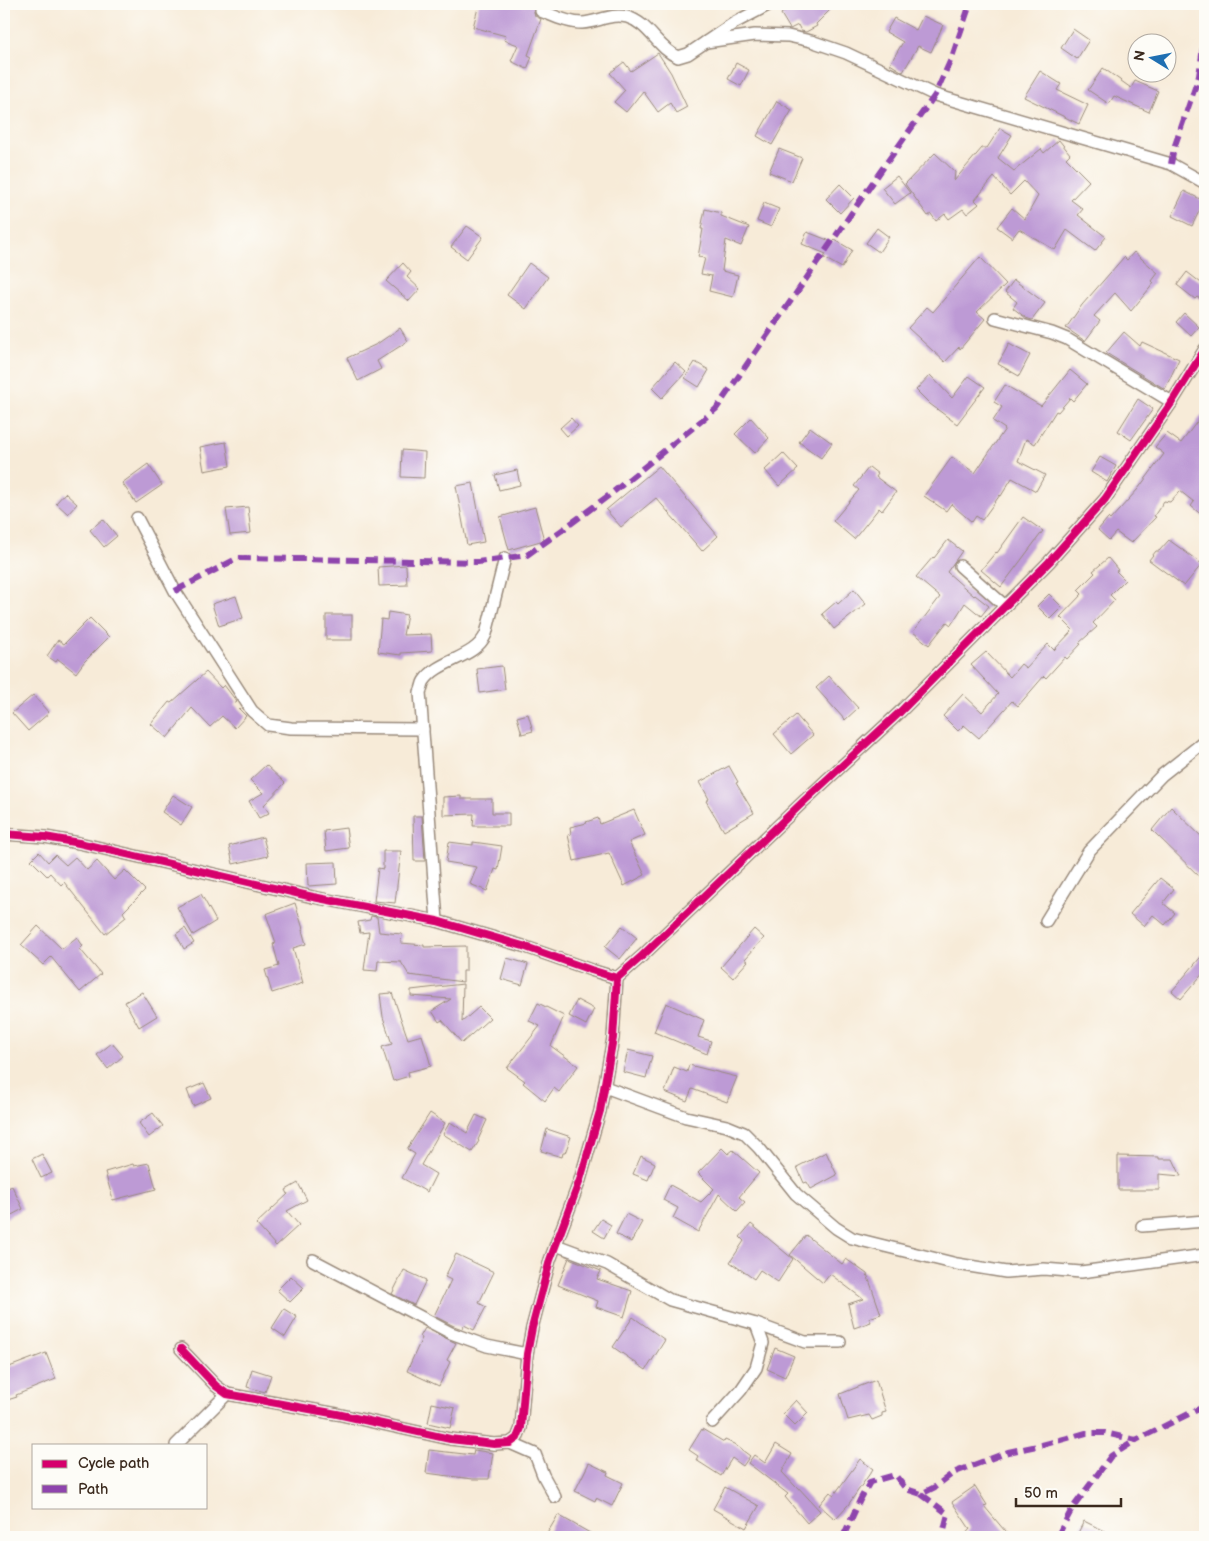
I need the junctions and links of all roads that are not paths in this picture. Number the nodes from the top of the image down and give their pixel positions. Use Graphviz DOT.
graph roads {
  1 [pos="770,4"];
  2 [pos="541,10"];
  3 [pos="706,42"];
  4 [pos="1205,183"];
  5 [pos="995,318"];
  6 [pos="1205,349"];
  7 [pos="1172,402"];
  8 [pos="137,518"];
  9 [pos="505,558"];
  10 [pos="960,566"];
  11 [pos="1004,605"];
  12 [pos="423,729"];
  13 [pos="1205,741"];
  14 [pos="4,834"];
  15 [pos="437,921"];
  16 [pos="1046,921"];
  17 [pos="617,978"];
  18 [pos="605,1087"];
  19 [pos="1205,1221"];
  20 [pos="1142,1226"];
  21 [pos="556,1245"];
  22 [pos="1205,1255"];
  23 [pos="313,1260"];
  24 [pos="756,1324"];
  25 [pos="840,1342"];
  26 [pos="181,1348"];
  27 [pos="527,1354"];
  28 [pos="228,1394"];
  29 [pos="712,1422"];
  30 [pos="510,1443"];
  31 [pos="177,1444"];
  32 [pos="556,1497"];
  1 -- 3 [label="street"];
  2 -- 3 [label="street"];
  3 -- 4 [label="street"];
  5 -- 7 [label="street"];
  6 -- 7 [label="street"];
  7 -- 11 [label="street"];
  8 -- 12 [label="street"];
  9 -- 12 [label="street"];
  10 -- 11 [label="street"];
  11 -- 17 [label="street"];
  12 -- 15 [label="street"];
  13 -- 16 [label="street"];
  14 -- 15 [label="street"];
  15 -- 17 [label="street"];
  17 -- 18 [label="street"];
  18 -- 21 [label="street"];
  18 -- 22 [label="street"];
  19 -- 20 [label="street"];
  21 -- 24 [label="street"];
  21 -- 27 [label="street"];
  23 -- 27 [label="street"];
  24 -- 25 [label="street"];
  24 -- 29 [label="street"];
  26 -- 28 [label="street"];
  27 -- 30 [label="street"];
  28 -- 30 [label="street"];
  28 -- 31 [label="street"];
  30 -- 32 [label="street"];
}
